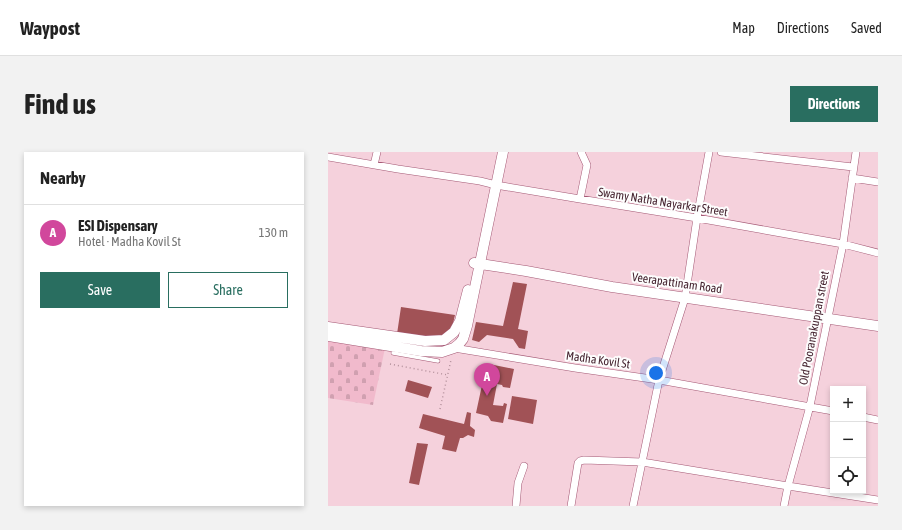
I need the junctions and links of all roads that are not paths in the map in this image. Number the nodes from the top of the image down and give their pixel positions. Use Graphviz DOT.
graph roads {
  1 [pos="377,152"];
  2 [pos="496,152"];
  3 [pos="503,152"];
  4 [pos="581,152"];
  5 [pos="708,152"];
  6 [pos="722,152"];
  7 [pos="856,152"];
  8 [pos="328,157"];
  9 [pos="374,165"];
  10 [pos="853,167"];
  11 [pos="852,178"];
  12 [pos="878,182"];
  13 [pos="488,183"];
  14 [pos="580,199"];
  15 [pos="697,218"];
  16 [pos="842,244"];
  17 [pos="878,253"];
  18 [pos="477,264"];
  19 [pos="685,298"];
  20 [pos="828,319"];
  21 [pos="878,326"];
  22 [pos="328,327"];
  23 [pos="328,336"];
  24 [pos="454,348"];
  25 [pos="393,353"];
  26 [pos="438,361"];
  27 [pos="659,380"];
  28 [pos="810,406"];
  29 [pos="830,410"];
  30 [pos="866,418"];
  31 [pos="878,420"];
  32 [pos="642,462"];
  33 [pos="524,466"];
  34 [pos="788,486"];
  35 [pos="878,500"];
  36 [pos="516,506"];
  37 [pos="571,506"];
  38 [pos="633,506"];
  39 [pos="784,506"];
  1 -- 9 [label="street"];
  2 -- 13 [label="street"];
  3 -- 13 [label="street"];
  4 -- 14 [label="street"];
  5 -- 15 [label="street"];
  6 -- 10 [label="street"];
  7 -- 10 [label="street, Old Pooranakuppan street"];
  8 -- 9 [label="street, Swamy Natha Nayarkar Street"];
  9 -- 13 [label="street, Swamy Natha Nayarkar Street"];
  10 -- 11 [label="street, Old Pooranakuppan street"];
  11 -- 12 [label="street"];
  11 -- 16 [label="street, Old Pooranakuppan street"];
  13 -- 14 [label="street, Swamy Natha Nayarkar Street"];
  13 -- 18 [label="street"];
  14 -- 15 [label="street, Swamy Natha Nayarkar Street"];
  15 -- 16 [label="street, Swamy Natha Nayarkar Street"];
  15 -- 19 [label="street"];
  16 -- 17 [label="street, Swamy Natha Nayarkar Street"];
  16 -- 20 [label="street, Old Pooranakuppan street"];
  18 -- 19 [label="street, Veerapattinam Road"];
  18 -- 22 [label="street"];
  18 -- 24 [label="street"];
  19 -- 20 [label="street, Veerapattinam Road"];
  19 -- 27 [label="street"];
  20 -- 21 [label="street, Veerapattinam Road"];
  20 -- 28 [label="street, Old Pooranakuppan street"];
  23 -- 24 [label="street"];
  24 -- 27 [label="street, Madha Kovil St"];
  25 -- 26 [label="lane"];
  27 -- 28 [label="street, Madha Kovil St"];
  27 -- 32 [label="street"];
  28 -- 29 [label="street, Madha Kovil St"];
  28 -- 34 [label="street, Old Pooranakuppan street"];
  30 -- 31 [label="street"];
  32 -- 34 [label="street"];
  32 -- 37 [label="street"];
  32 -- 38 [label="street"];
  33 -- 36 [label="street"];
  34 -- 35 [label="street"];
  34 -- 39 [label="street, Old Pooranakuppan street"];
}
